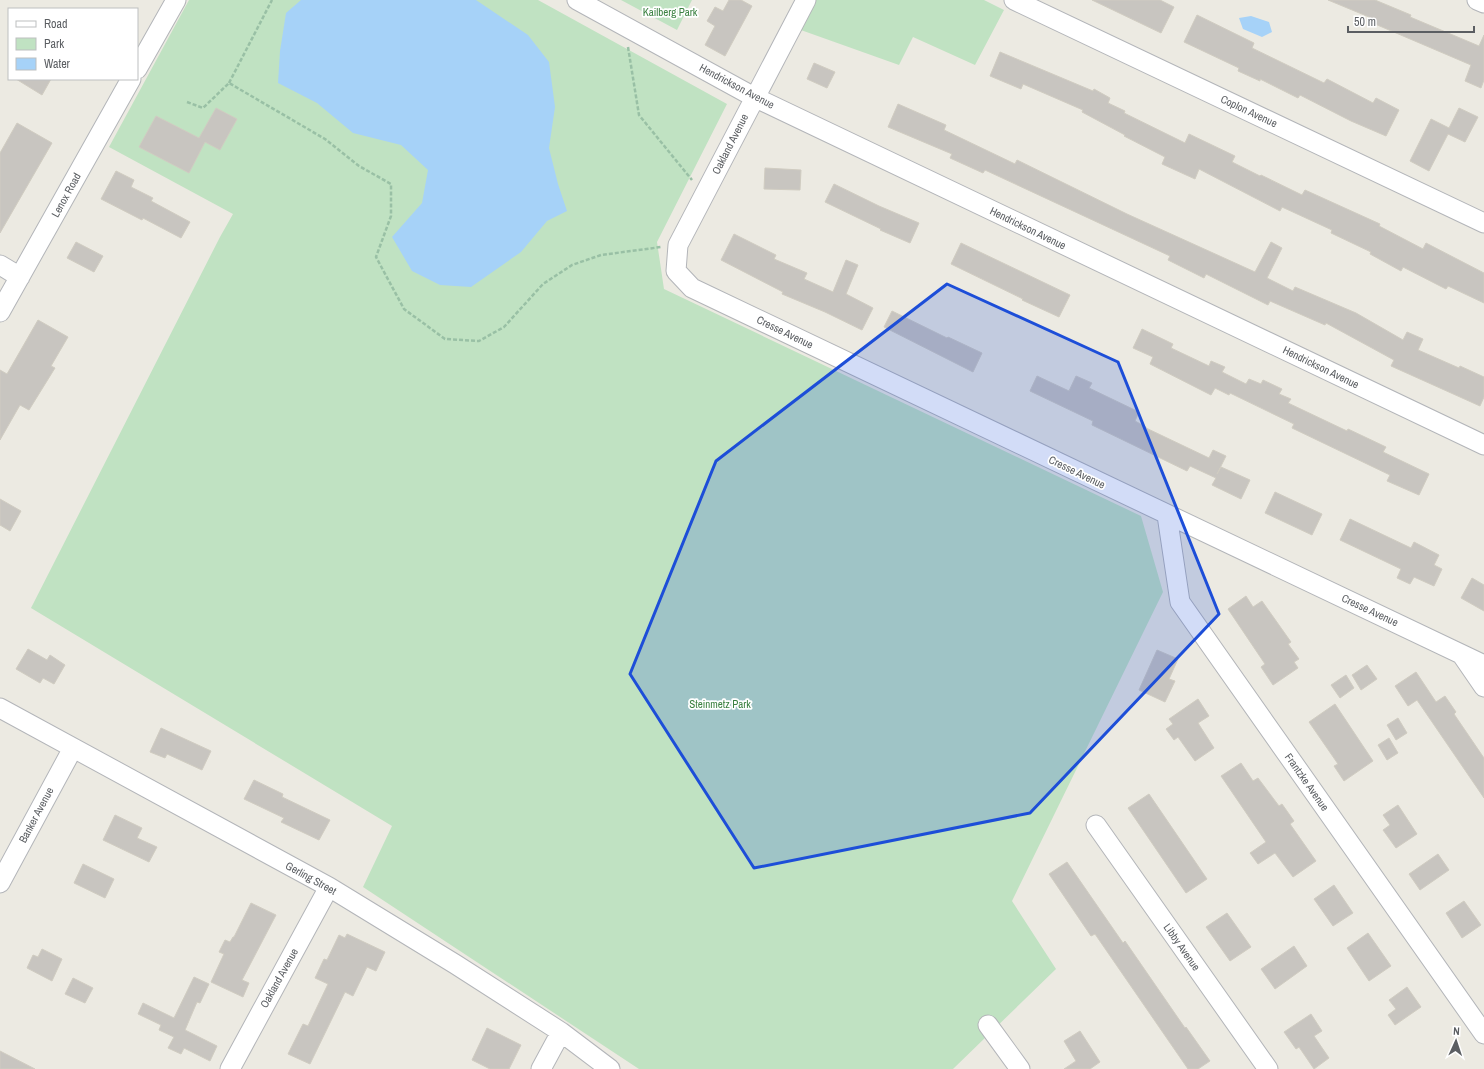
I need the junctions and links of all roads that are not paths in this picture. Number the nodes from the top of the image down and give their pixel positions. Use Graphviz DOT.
graph roads {
  1 [pos="176,0"];
  2 [pos="577,0"];
  3 [pos="806,0"];
  4 [pos="1014,0"];
  5 [pos="1477,0"];
  6 [pos="1484,3"];
  7 [pos="138,67"];
  8 [pos="130,80"];
  9 [pos="754,97"];
  10 [pos="1484,223"];
  11 [pos="0,265"];
  12 [pos="676,271"];
  13 [pos="20,277"];
  14 [pos="0,312"];
  15 [pos="1484,445"];
  16 [pos="1167,515"];
  17 [pos="1459,652"];
  18 [pos="1484,665"];
  19 [pos="1484,687"];
  20 [pos="0,708"];
  21 [pos="73,748"];
  22 [pos="1096,825"];
  23 [pos="0,883"];
  24 [pos="329,887"];
  25 [pos="988,1025"];
  26 [pos="561,1032"];
  27 [pos="1484,1034"];
  28 [pos="230,1069"];
  29 [pos="541,1069"];
  30 [pos="610,1069"];
  31 [pos="1020,1069"];
  32 [pos="1268,1069"];
  1 -- 7 [label="street"];
  2 -- 9 [label="street, Hendrickson Avenue"];
  3 -- 9 [label="street, Oakland Avenue"];
  4 -- 10 [label="street, Coplon Avenue"];
  5 -- 6 [label="street"];
  8 -- 13 [label="street, Lenox Road"];
  9 -- 12 [label="street, Oakland Avenue"];
  9 -- 15 [label="street, Hendrickson Avenue"];
  11 -- 13 [label="street"];
  12 -- 16 [label="street, Cresse Avenue"];
  13 -- 14 [label="street, Lenox Road"];
  16 -- 17 [label="street, Cresse Avenue"];
  16 -- 27 [label="street, Frantzke Avenue"];
  17 -- 18 [label="street, Cresse Avenue"];
  17 -- 19 [label="street"];
  20 -- 21 [label="street, Gerling Street"];
  21 -- 23 [label="street, Banker Avenue"];
  21 -- 24 [label="street, Gerling Street"];
  22 -- 32 [label="street, Libby Avenue"];
  24 -- 26 [label="street, Gerling Street"];
  24 -- 28 [label="street, Oakland Avenue"];
  25 -- 31 [label="street"];
  26 -- 29 [label="street"];
  26 -- 30 [label="street, Gerling Street"];
}
